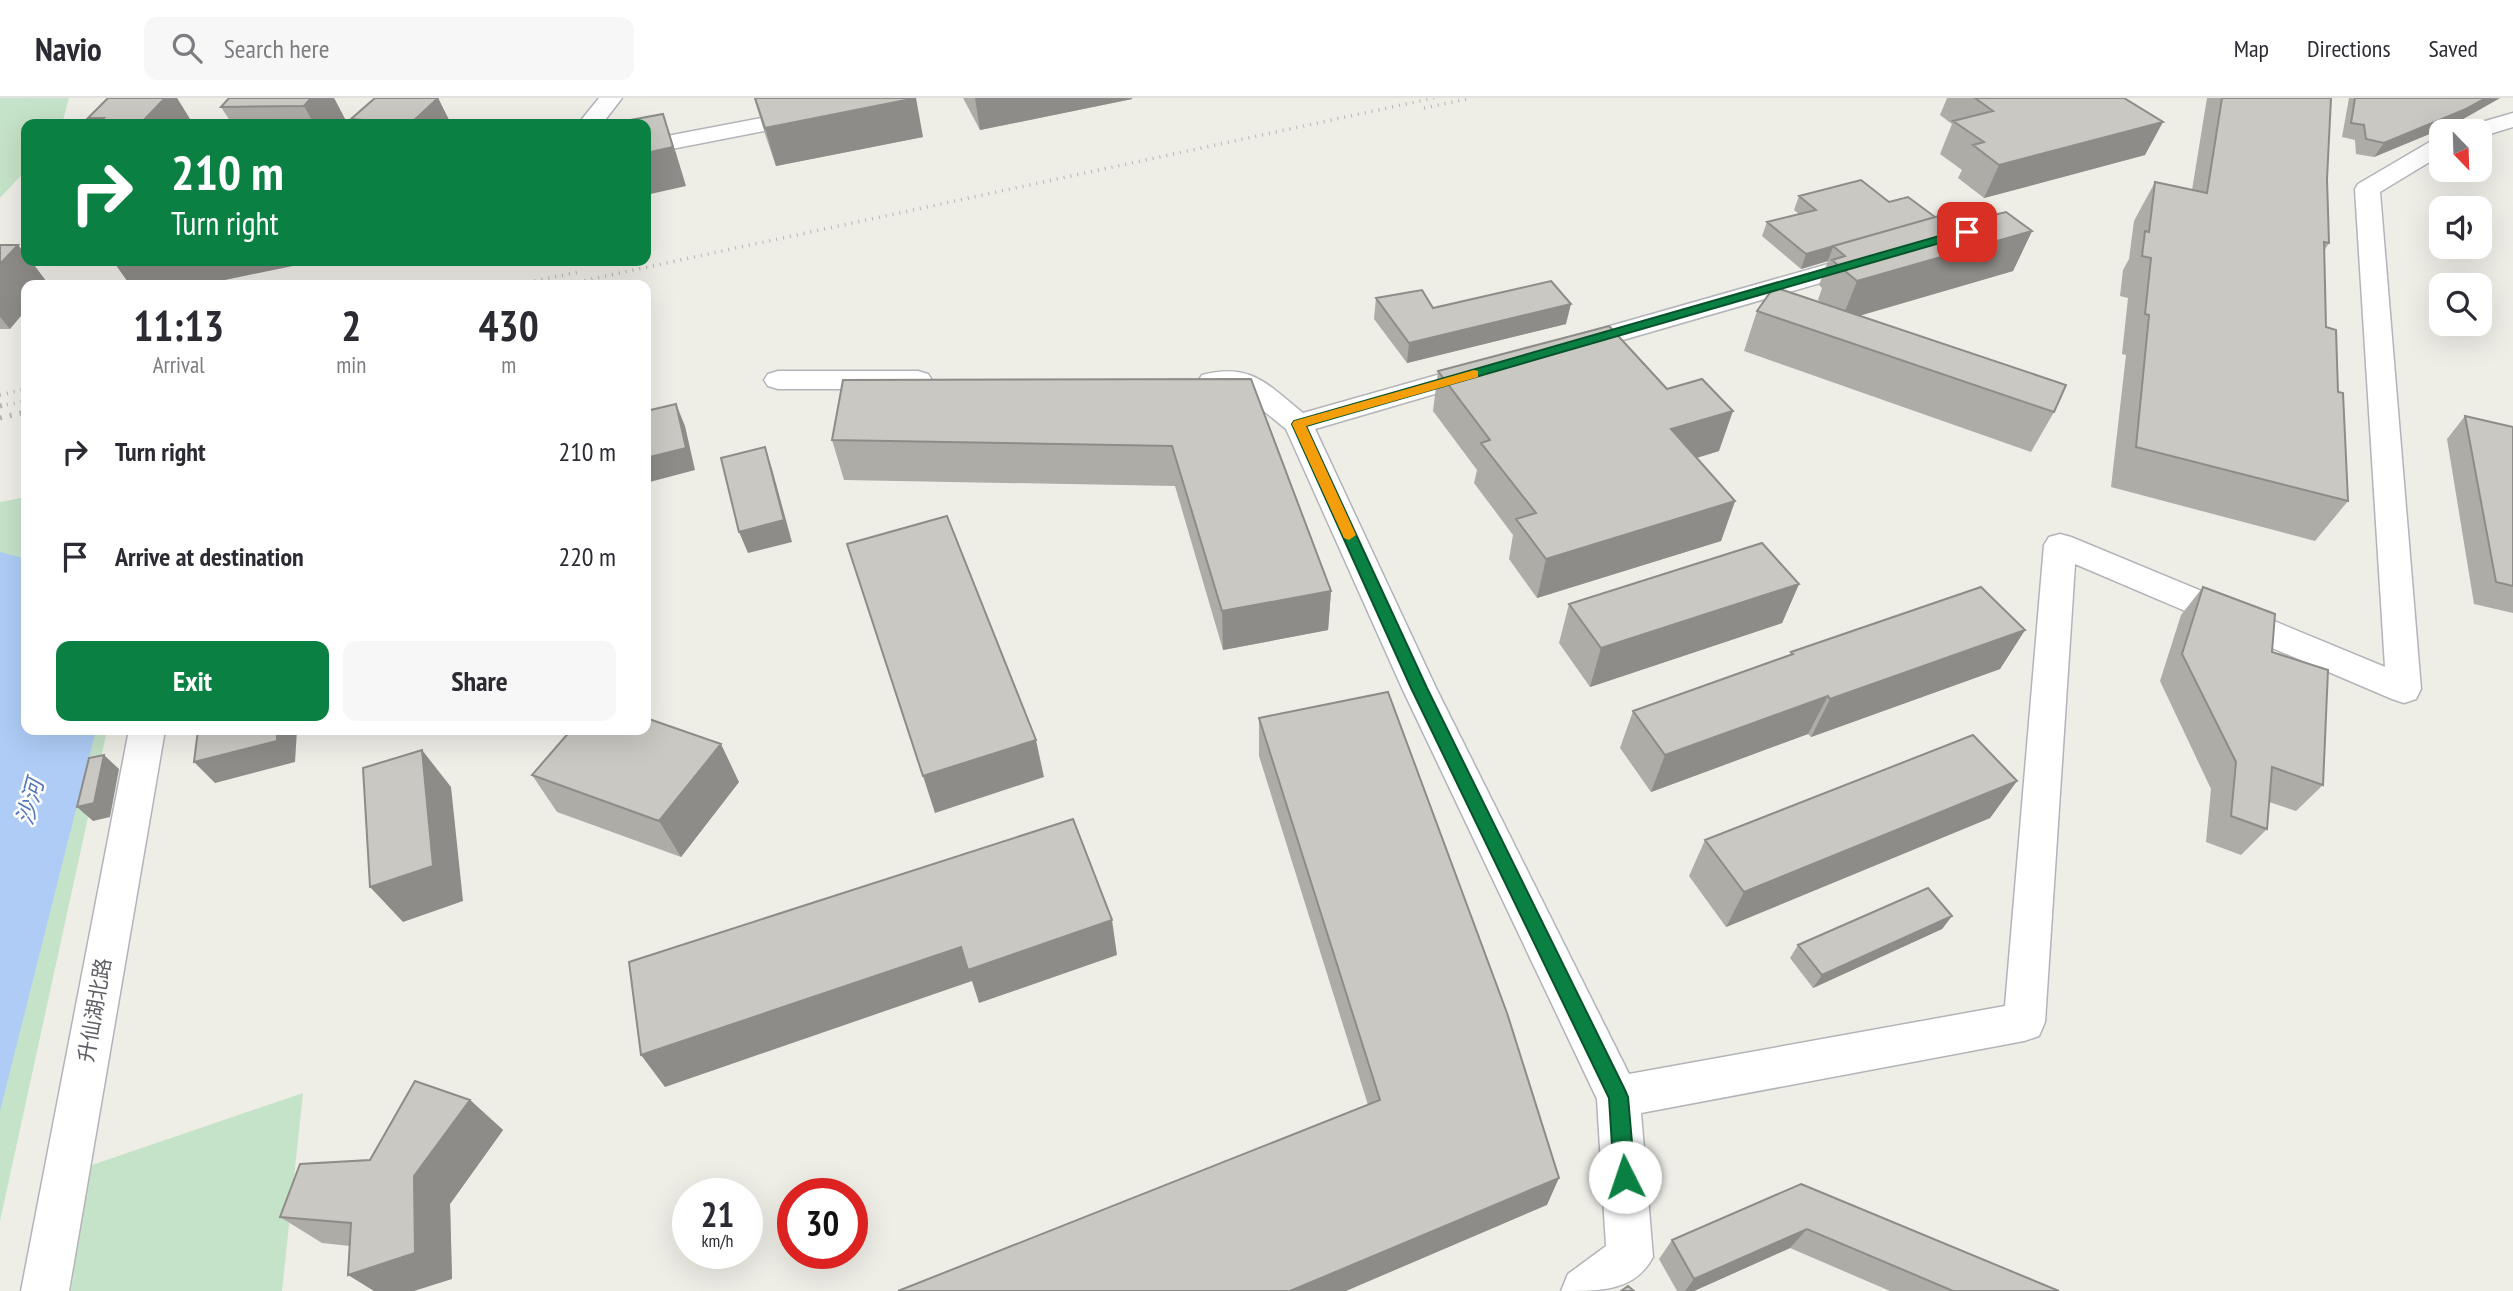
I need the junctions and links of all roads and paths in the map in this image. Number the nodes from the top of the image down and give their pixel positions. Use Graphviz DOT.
graph roads {
  1 [pos="611,98"];
  2 [pos="829,113"];
  3 [pos="594,119"];
  4 [pos="2513,120"];
  5 [pos="2492,126"];
  6 [pos="651,146"];
  7 [pos="2429,152"];
  8 [pos="1900,251"];
  9 [pos="1552,351"];
  10 [pos="1512,363"];
  11 [pos="778,380"];
  12 [pos="943,380"];
  13 [pos="1190,381"];
  14 [pos="1298,424"];
  15 [pos="146,735"];
  16 [pos="1618,1097"];
  17 [pos="45,1291"];
  18 [pos="1585,1291"];
  1 -- 3 [label="street"];
  2 -- 6 [label="street"];
  4 -- 5 [label="street"];
  7 -- 16 [label="street"];
  8 -- 9 [label="street"];
  10 -- 14 [label="street"];
  11 -- 12 [label="street"];
  13 -- 14 [label="street"];
  14 -- 16 [label="street"];
  15 -- 17 [label="street, 升仙湖北路"];
  16 -- 18 [label="street"];
}
